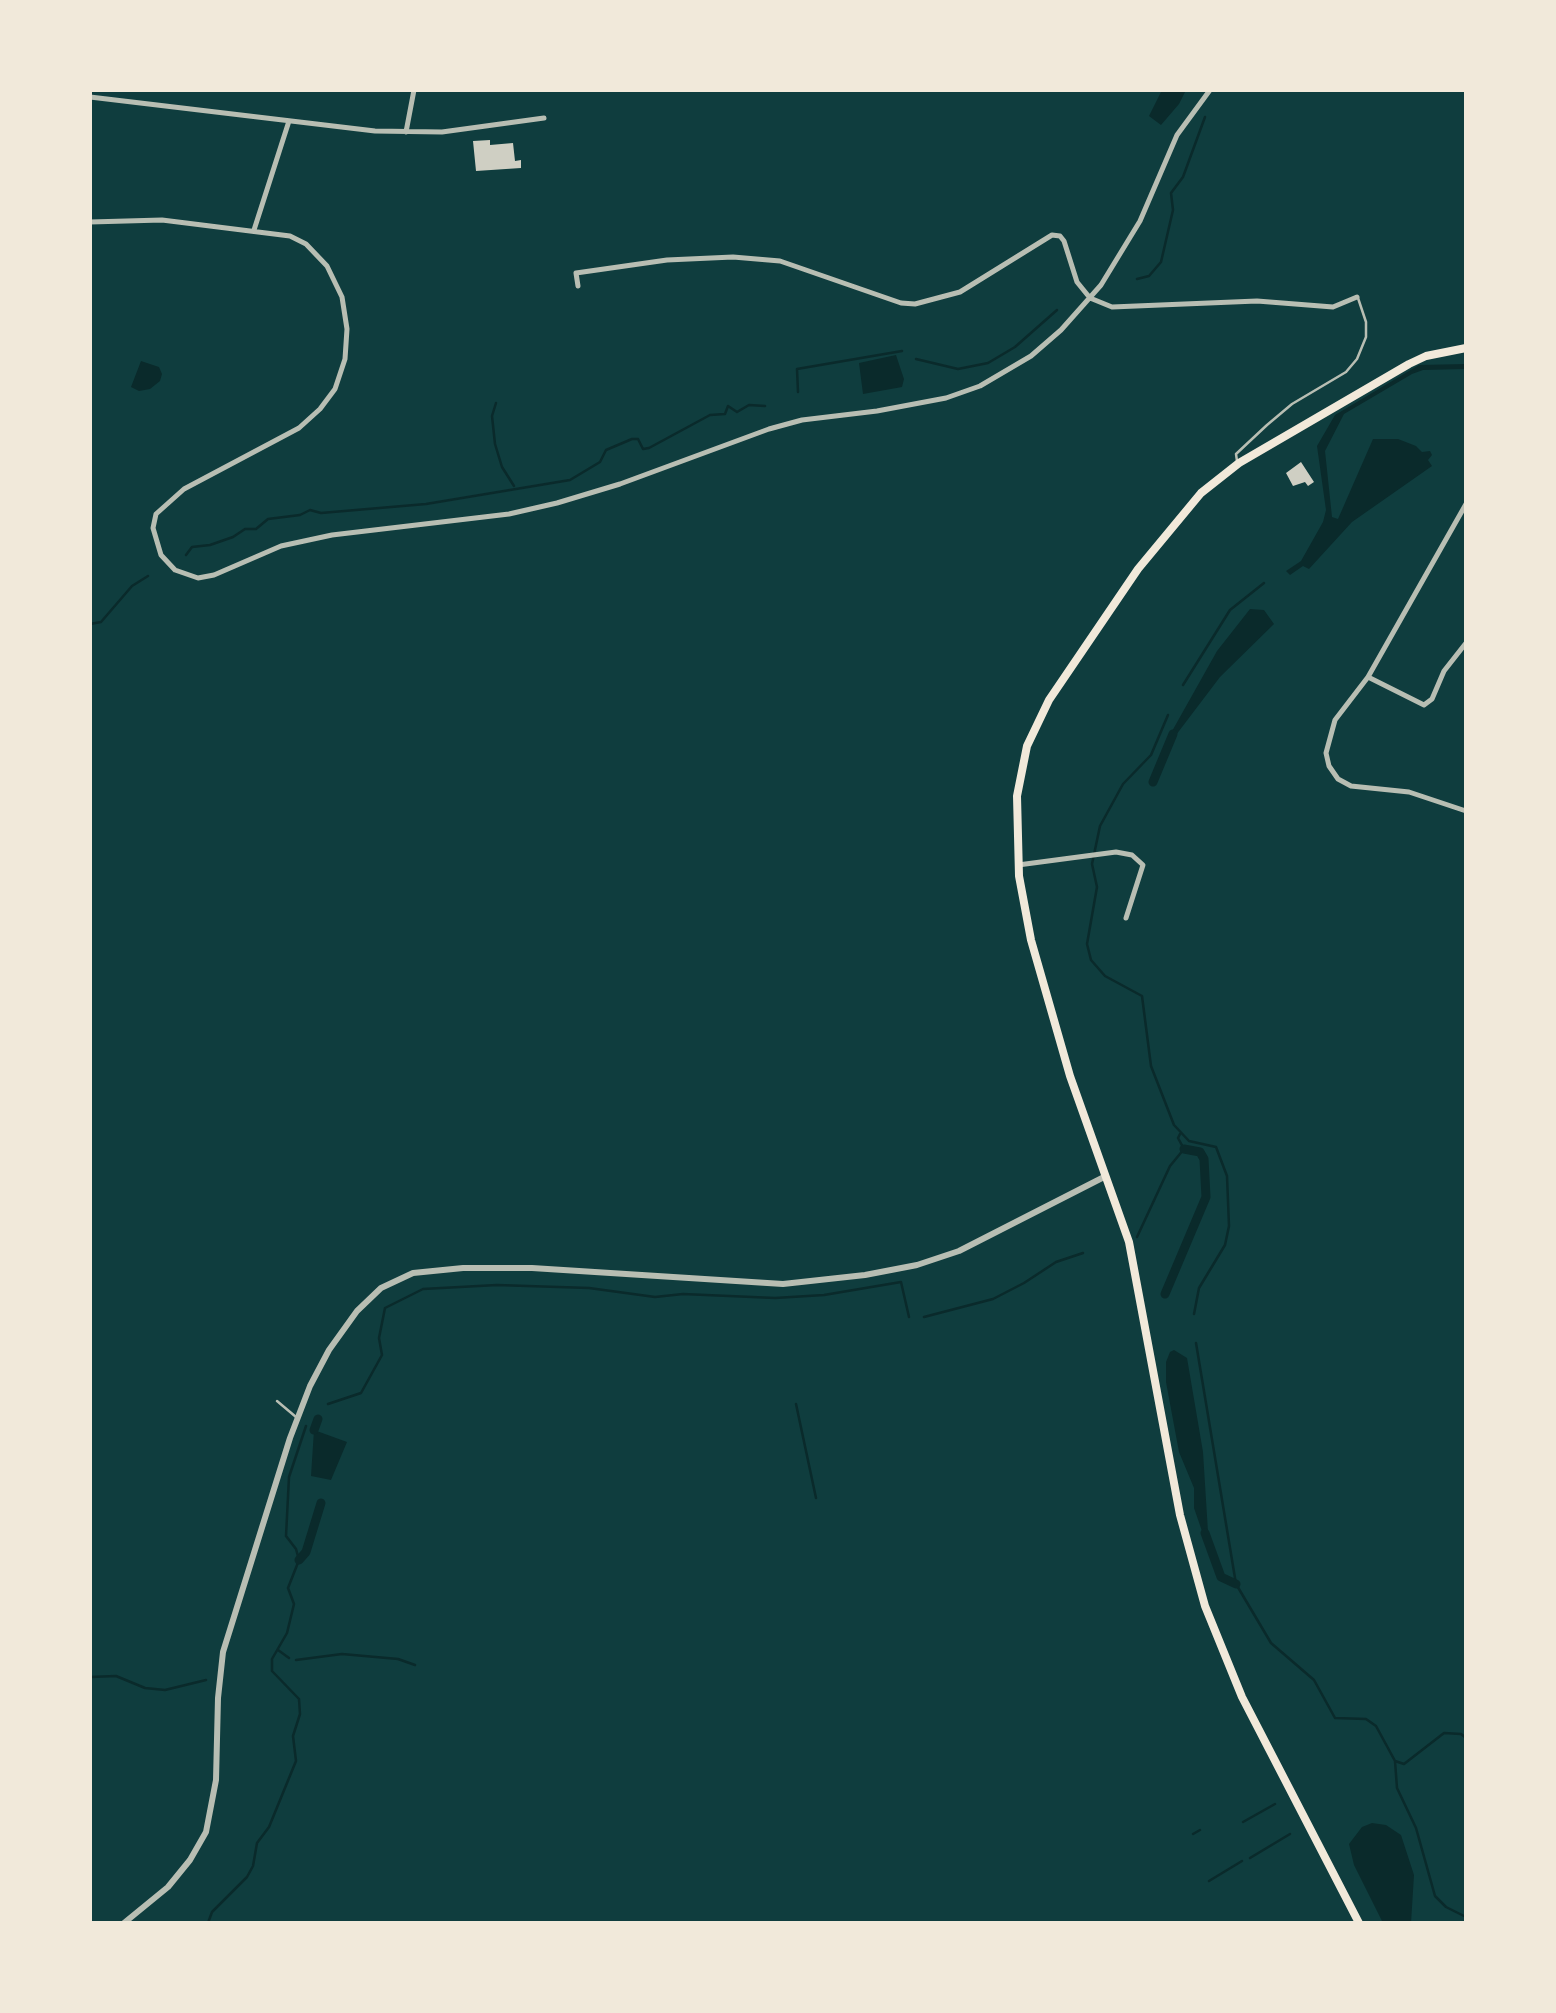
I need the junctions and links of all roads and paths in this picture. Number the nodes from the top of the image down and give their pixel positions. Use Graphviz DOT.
graph roads {
  1 [pos="414,90"];
  2 [pos="1210,90"];
  3 [pos="90,96"];
  4 [pos="544,118"];
  5 [pos="289,121"];
  6 [pos="406,132"];
  7 [pos="90,222"];
  8 [pos="254,230"];
  9 [pos="578,286"];
  10 [pos="1357,297"];
  11 [pos="1090,298"];
  12 [pos="1466,348"];
  13 [pos="1239,463"];
  14 [pos="1466,504"];
  15 [pos="1466,644"];
  16 [pos="1368,677"];
  17 [pos="1466,810"];
  18 [pos="1018,864"];
  19 [pos="1126,918"];
  20 [pos="1108,1175"];
  21 [pos="276,1402"];
  22 [pos="297,1418"];
  23 [pos="124,1923"];
  24 [pos="1358,1923"];
  1 -- 6 [label="street"];
  2 -- 11 [label="street"];
  3 -- 5 [label="street"];
  4 -- 6 [label="street"];
  5 -- 6 [label="street"];
  5 -- 8 [label="street"];
  7 -- 8 [label="street"];
  8 -- 11 [label="street"];
  9 -- 11 [label="street"];
  10 -- 11 [label="street"];
  10 -- 13 [label="lane"];
  12 -- 13 [label="main road"];
  13 -- 18 [label="main road"];
  14 -- 16 [label="street"];
  15 -- 16 [label="street"];
  16 -- 17 [label="street"];
  18 -- 19 [label="street"];
  18 -- 20 [label="main road"];
  20 -- 22 [label="street"];
  20 -- 24 [label="main road"];
  21 -- 22 [label="lane"];
  22 -- 23 [label="street"];
}
